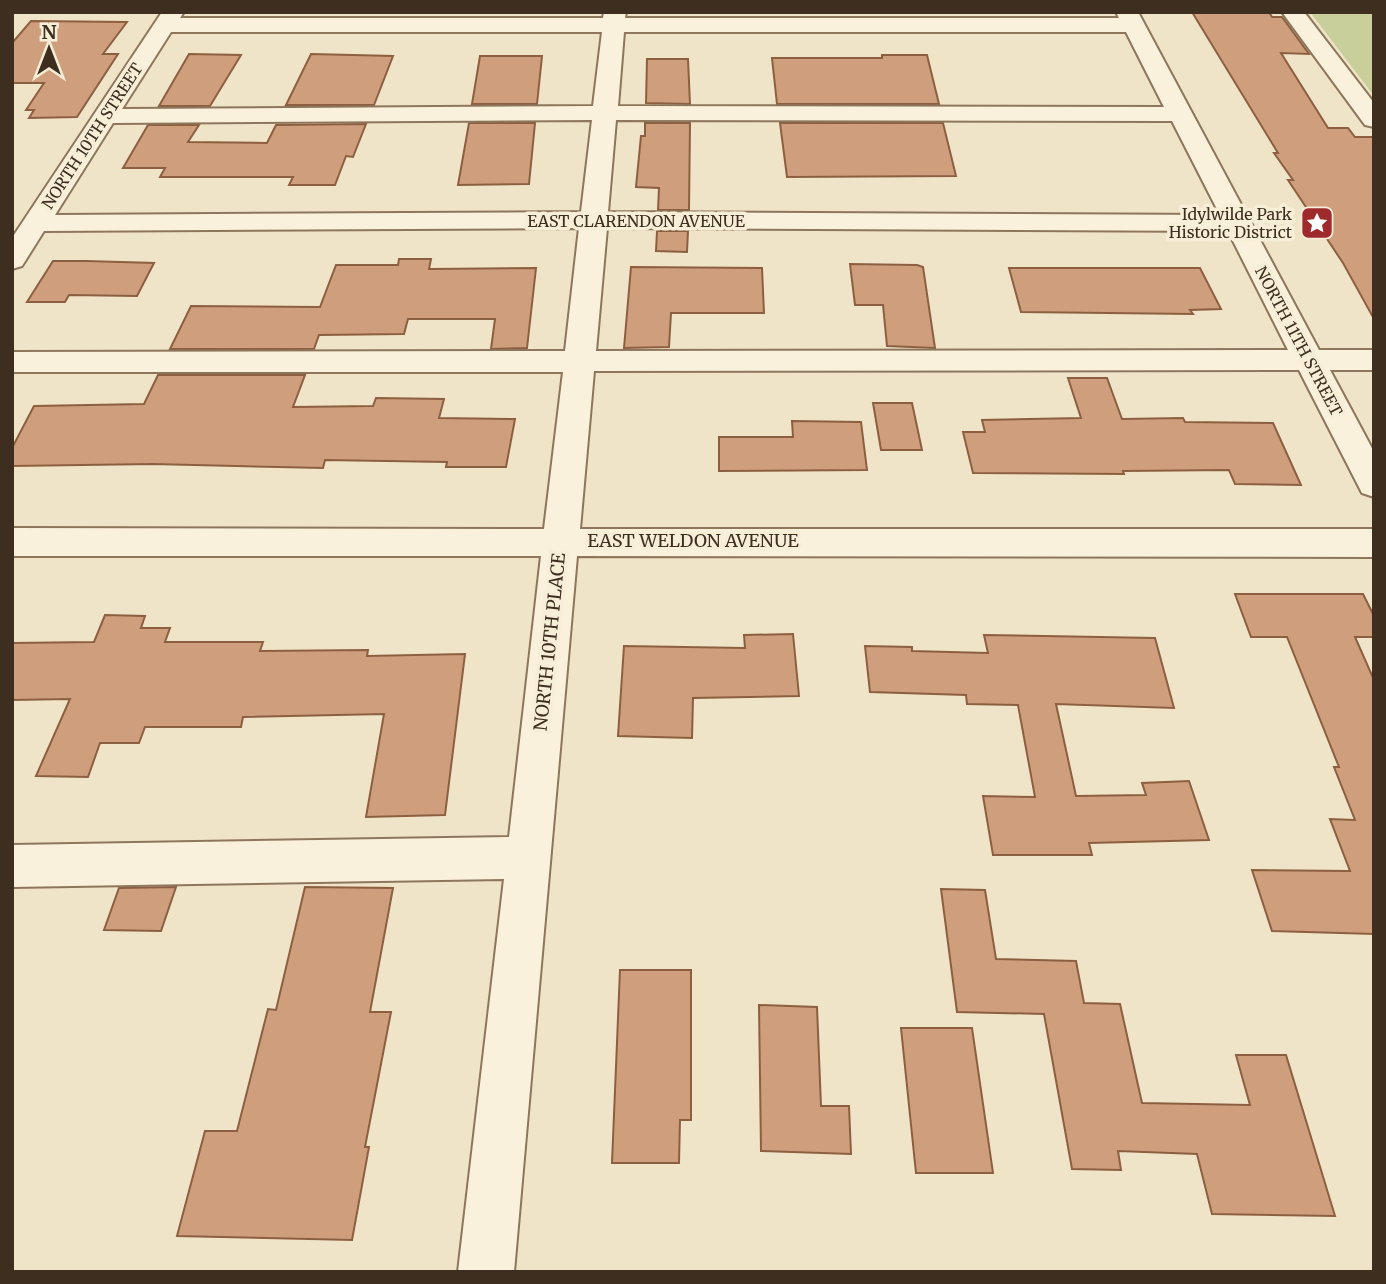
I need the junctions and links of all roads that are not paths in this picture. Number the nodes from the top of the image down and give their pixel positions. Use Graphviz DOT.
graph roads {
  1 [pos="1293,12"];
  2 [pos="169,19"];
  3 [pos="615,19"];
  4 [pos="1130,19"];
  5 [pos="605,113"];
  6 [pos="1179,114"];
  7 [pos="105,116"];
  8 [pos="1374,120"];
  9 [pos="594,220"];
  10 [pos="36,223"];
  11 [pos="1237,223"];
  12 [pos="12,260"];
  13 [pos="1309,360"];
  14 [pos="1374,360"];
  15 [pos="12,362"];
  16 [pos="579,363"];
  17 [pos="1374,484"];
  18 [pos="561,541"];
  19 [pos="12,542"];
  20 [pos="1374,543"];
  21 [pos="528,858"];
  22 [pos="12,866"];
  23 [pos="486,1272"];
  1 -- 8 [label="street"];
  2 -- 3 [label="street"];
  2 -- 7 [label="street, NORTH 10TH STREET"];
  3 -- 4 [label="street"];
  3 -- 5 [label="street, NORTH 10TH PLACE"];
  4 -- 6 [label="street, NORTH 11TH STREET"];
  5 -- 6 [label="street"];
  5 -- 7 [label="street"];
  5 -- 9 [label="street, NORTH 10TH PLACE"];
  6 -- 11 [label="street, NORTH 11TH STREET"];
  7 -- 10 [label="street, NORTH 10TH STREET"];
  9 -- 10 [label="street, EAST CLARENDON AVENUE"];
  9 -- 11 [label="street, EAST CLARENDON AVENUE"];
  9 -- 16 [label="street, NORTH 10TH PLACE"];
  10 -- 12 [label="street, NORTH 10TH STREET"];
  11 -- 13 [label="street, NORTH 11TH STREET"];
  13 -- 14 [label="street"];
  13 -- 16 [label="street"];
  13 -- 17 [label="street, NORTH 11TH STREET"];
  15 -- 16 [label="street"];
  16 -- 18 [label="street, NORTH 10TH PLACE"];
  18 -- 19 [label="street, EAST WELDON AVENUE"];
  18 -- 20 [label="street, EAST WELDON AVENUE"];
  18 -- 21 [label="street, NORTH 10TH PLACE"];
  21 -- 22 [label="street"];
  21 -- 23 [label="street, NORTH 10TH PLACE"];
}
